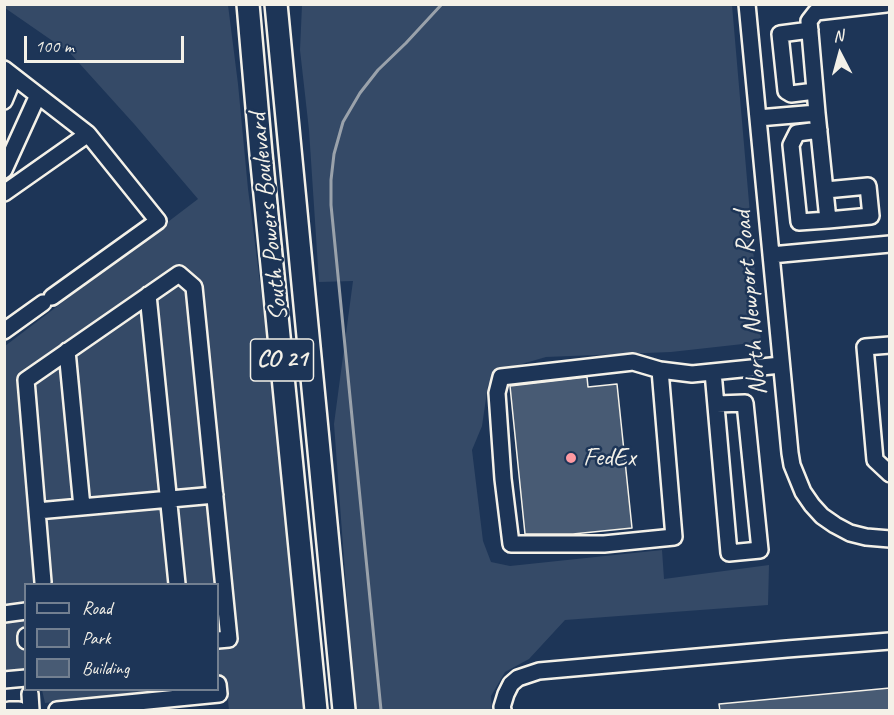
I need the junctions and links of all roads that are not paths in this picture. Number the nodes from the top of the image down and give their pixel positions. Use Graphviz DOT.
graph roads {
  1 [pos="747,4"];
  2 [pos="886,4"];
  3 [pos="276,5"];
  4 [pos="248,6"];
  5 [pos="810,30"];
  6 [pos="9,73"];
  7 [pos="815,92"];
  8 [pos="38,95"];
  9 [pos="4,101"];
  10 [pos="817,113"];
  11 [pos="758,118"];
  12 [pos="819,130"];
  13 [pos="88,134"];
  14 [pos="4,170"];
  15 [pos="826,190"];
  16 [pos="5,191"];
  17 [pos="828,220"];
  18 [pos="890,244"];
  19 [pos="771,255"];
  20 [pos="148,295"];
  21 [pos="4,332"];
  22 [pos="890,345"];
  23 [pos="67,351"];
  24 [pos="781,365"];
  25 [pos="660,370"];
  26 [pos="713,372"];
  27 [pos="717,404"];
  28 [pos="890,474"];
  29 [pos="215,495"];
  30 [pos="168,499"];
  31 [pos="82,507"];
  32 [pos="37,511"];
  33 [pos="890,540"];
  34 [pos="42,583"];
  35 [pos="177,583"];
  36 [pos="24,611"];
  37 [pos="4,614"];
  38 [pos="219,640"];
  39 [pos="890,641"];
  40 [pos="24,678"];
  41 [pos="4,680"];
  42 [pos="219,691"];
  43 [pos="30,694"];
  44 [pos="9,711"];
  45 [pos="19,711"];
  46 [pos="31,711"];
  47 [pos="57,711"];
  48 [pos="316,711"];
  49 [pos="344,711"];
  50 [pos="502,711"];
  1 -- 11 [label="street, North Newport Road"];
  2 -- 5 [label="street"];
  3 -- 49 [label="highway, South Powers Boulevard / CO 21"];
  4 -- 48 [label="highway, South Powers Boulevard / CO 21"];
  5 -- 7 [label="street"];
  5 -- 7 [label="street"];
  6 -- 8 [label="street"];
  6 -- 9 [label="street"];
  7 -- 10 [label="street"];
  8 -- 13 [label="street"];
  8 -- 14 [label="street"];
  10 -- 11 [label="street"];
  10 -- 12 [label="street"];
  11 -- 19 [label="street, North Newport Road"];
  12 -- 15 [label="street"];
  12 -- 17 [label="street"];
  13 -- 16 [label="street"];
  13 -- 21 [label="street"];
  15 -- 17 [label="street"];
  15 -- 17 [label="street"];
  18 -- 19 [label="street"];
  19 -- 24 [label="street, North Newport Road"];
  20 -- 23 [label="street"];
  20 -- 29 [label="street"];
  20 -- 30 [label="street"];
  22 -- 28 [label="street"];
  23 -- 31 [label="street"];
  23 -- 32 [label="street"];
  24 -- 26 [label="street"];
  24 -- 33 [label="street, North Newport Road"];
  25 -- 25 [label="street"];
  25 -- 26 [label="street"];
  26 -- 27 [label="street"];
  27 -- 27 [label="street"];
  29 -- 30 [label="street"];
  29 -- 38 [label="street"];
  30 -- 31 [label="street"];
  30 -- 35 [label="street"];
  31 -- 32 [label="street"];
  32 -- 34 [label="street"];
  36 -- 37 [label="street"];
  39 -- 50 [label="street"];
  40 -- 41 [label="street"];
  42 -- 47 [label="street"];
  43 -- 46 [label="street"];
  44 -- 45 [label="street"];
}
